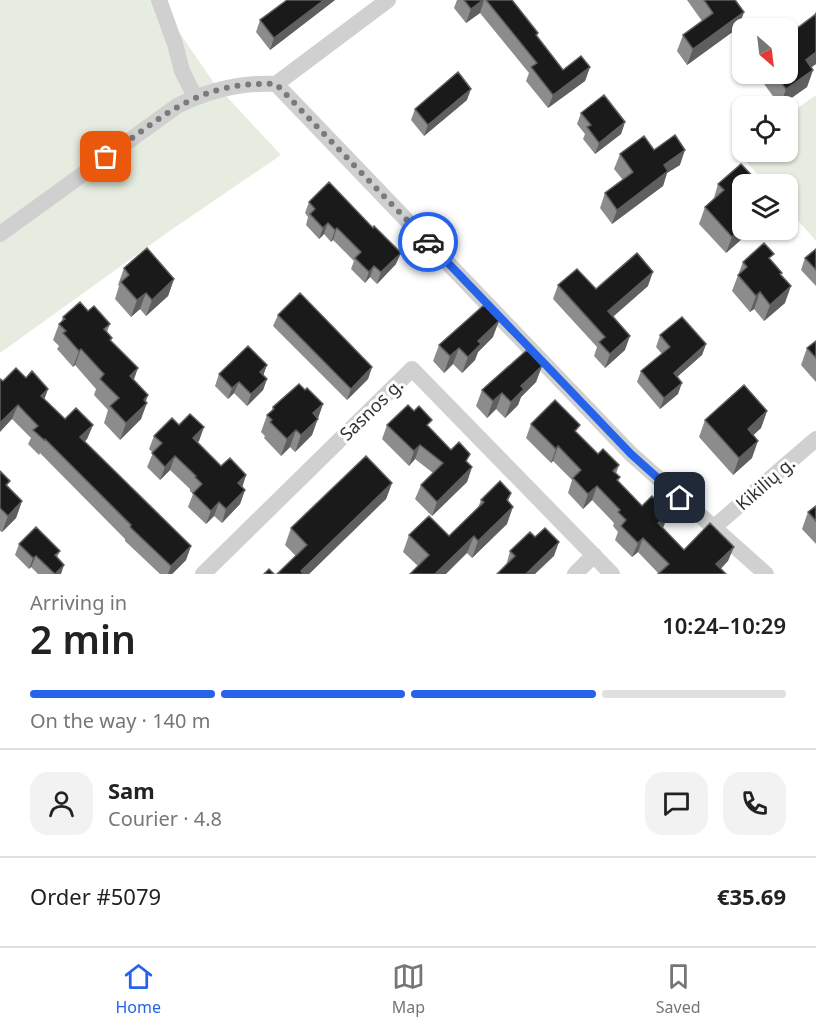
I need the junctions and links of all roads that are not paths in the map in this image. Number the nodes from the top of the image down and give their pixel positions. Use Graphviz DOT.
graph roads {
  1 [pos="159,0"];
  2 [pos="388,0"];
  3 [pos="276,84"];
  4 [pos="195,97"];
  5 [pos="0,234"];
  6 [pos="816,439"];
  7 [pos="713,528"];
  8 [pos="594,555"];
  9 [pos="203,574"];
  10 [pos="575,574"];
  11 [pos="612,574"];
  12 [pos="766,574"];
  1 -- 4 [label="street"];
  2 -- 3 [label="street"];
  3 -- 4 [label="street"];
  3 -- 7 [label="street"];
  4 -- 5 [label="street"];
  6 -- 7 [label="street, Kikilių g."];
  7 -- 12 [label="street"];
  8 -- 9 [label="street, Sasnos g."];
  8 -- 10 [label="street"];
  8 -- 11 [label="street, Sasnos g."];
}
